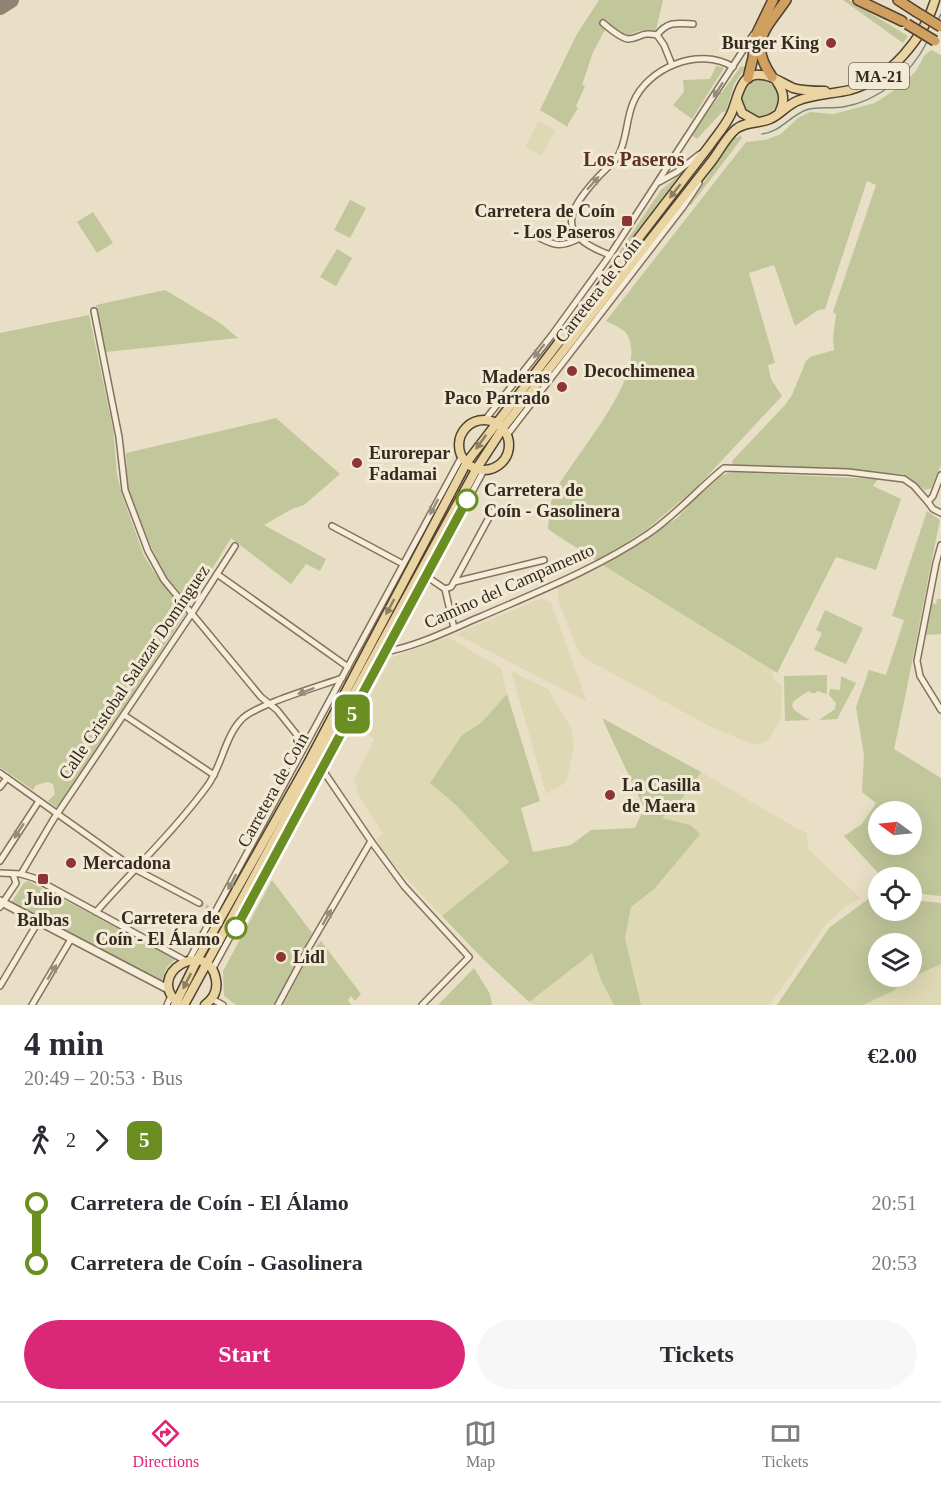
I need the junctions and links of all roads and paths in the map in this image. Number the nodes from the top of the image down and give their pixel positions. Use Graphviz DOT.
graph roads {
  1 [pos="773,0"];
  2 [pos="786,0"];
  3 [pos="858,0"];
  4 [pos="870,0"];
  5 [pos="898,0"];
  6 [pos="935,0"];
  7 [pos="904,22"];
  8 [pos="603,23"];
  9 [pos="693,24"];
  10 [pos="761,24"];
  11 [pos="941,27"];
  12 [pos="657,34"];
  13 [pos="938,43"];
  14 [pos="672,65"];
  15 [pos="733,67"];
  16 [pos="748,78"];
  17 [pos="775,79"];
  18 [pos="837,92"];
  19 [pos="737,100"];
  20 [pos="779,113"];
  21 [pos="757,122"];
  22 [pos="711,145"];
  23 [pos="657,183"];
  24 [pos="540,238"];
  25 [pos="578,239"];
  26 [pos="610,255"];
  27 [pos="94,311"];
  28 [pos="484,420"];
  29 [pos="502,429"];
  30 [pos="464,459"];
  31 [pos="480,469"];
  32 [pos="941,475"];
  33 [pos="928,502"];
  34 [pos="492,512"];
  35 [pos="941,513"];
  36 [pos="332,526"];
  37 [pos="941,545"];
  38 [pos="235,546"];
  39 [pos="544,560"];
  40 [pos="403,564"];
  41 [pos="217,574"];
  42 [pos="426,576"];
  43 [pos="454,582"];
  44 [pos="445,589"];
  45 [pos="192,613"];
  46 [pos="453,628"];
  47 [pos="385,652"];
  48 [pos="348,667"];
  49 [pos="342,678"];
  50 [pos="270,704"];
  51 [pos="941,710"];
  52 [pos="124,715"];
  53 [pos="305,745"];
  54 [pos="322,769"];
  55 [pos="0,773"];
  56 [pos="214,775"];
  57 [pos="7,778"];
  58 [pos="0,787"];
  59 [pos="39,801"];
  60 [pos="57,814"];
  61 [pos="370,841"];
  62 [pos="0,861"];
  63 [pos="135,869"];
  64 [pos="0,873"];
  65 [pos="13,874"];
  66 [pos="21,874"];
  67 [pos="199,903"];
  68 [pos="1,904"];
  69 [pos="208,908"];
  70 [pos="96,912"];
  71 [pos="216,912"];
  72 [pos="38,921"];
  73 [pos="71,939"];
  74 [pos="198,963"];
  75 [pos="0,986"];
  76 [pos="212,999"];
  77 [pos="176,1000"];
  78 [pos="32,1005"];
  79 [pos="166,1005"];
  80 [pos="205,1005"];
  81 [pos="223,1005"];
  82 [pos="278,1005"];
  83 [pos="422,1005"];
  1 -- 10 [label="highway"];
  2 -- 17 [label="highway"];
  3 -- 7 [label="highway"];
  4 -- 7 [label="highway"];
  5 -- 11 [label="highway, bridge"];
  6 -- 18 [label="main road, MA-21"];
  7 -- 13 [label="highway, bridge"];
  8 -- 12 [label="street"];
  9 -- 12 [label="street"];
  10 -- 15 [label="street, Carretera de Coín"];
  10 -- 16 [label="highway"];
  12 -- 14 [label="street"];
  14 -- 15 [label="street"];
  25 -- 14 [label="street, one-way"];
  15 -- 23 [label="street, Carretera de Coín, one-way"];
  16 -- 17 [label="main road"];
  16 -- 19 [label="main road"];
  17 -- 18 [label="main road, MA-21"];
  17 -- 20 [label="main road"];
  18 -- 20 [label="main road, MA-21"];
  19 -- 21 [label="main road"];
  19 -- 22 [label="main road"];
  20 -- 21 [label="main road"];
  21 -- 29 [label="main road"];
  22 -- 23 [label="street, Carretera de Coín"];
  22 -- 29 [label="main road, one-way"];
  23 -- 26 [label="street, Carretera de Coín"];
  24 -- 25 [label="street"];
  25 -- 26 [label="street"];
  26 -- 28 [label="street, Carretera de Coín, one-way"];
  27 -- 45 [label="street"];
  28 -- 29 [label="main road"];
  28 -- 30 [label="main road"];
  29 -- 30 [label="main road, one-way"];
  29 -- 31 [label="main road"];
  29 -- 31 [label="main road"];
  30 -- 31 [label="main road"];
  30 -- 40 [label="street, Carretera de Coín, one-way"];
  30 -- 74 [label="main road, Carretera de Coín, one-way"];
  31 -- 42 [label="street, Carretera de Coín"];
  31 -- 74 [label="main road"];
  32 -- 33 [label="street"];
  33 -- 35 [label="street, Camino del Campamento"];
  33 -- 46 [label="street, Camino del Campamento"];
  34 -- 43 [label="street"];
  36 -- 40 [label="street"];
  37 -- 51 [label="street"];
  38 -- 41 [label="street, Calle Cristobal Salazar Domínguez"];
  39 -- 43 [label="street"];
  40 -- 48 [label="street, Carretera de Coín"];
  41 -- 45 [label="street, Calle Cristobal Salazar Domínguez"];
  41 -- 48 [label="street"];
  42 -- 44 [label="street"];
  42 -- 47 [label="street, Carretera de Coín"];
  43 -- 44 [label="street"];
  44 -- 46 [label="street"];
  45 -- 50 [label="street"];
  45 -- 52 [label="street, Calle Cristobal Salazar Domínguez"];
  46 -- 47 [label="street, Camino del Campamento"];
  47 -- 54 [label="street, Carretera de Coín"];
  48 -- 49 [label="street, Carretera de Coín"];
  49 -- 50 [label="street, one-way"];
  49 -- 53 [label="street, Carretera de Coín"];
  50 -- 53 [label="street"];
  50 -- 56 [label="street"];
  52 -- 56 [label="street"];
  52 -- 60 [label="street, Calle Cristobal Salazar Domínguez"];
  53 -- 71 [label="street, Carretera de Coín, one-way"];
  54 -- 61 [label="street"];
  54 -- 74 [label="street, Carretera de Coín"];
  55 -- 57 [label="street"];
  56 -- 63 [label="street"];
  57 -- 58 [label="street"];
  57 -- 59 [label="street"];
  59 -- 60 [label="street"];
  59 -- 62 [label="street, one-way"];
  60 -- 63 [label="street"];
  60 -- 66 [label="street, Calle Cristobal Salazar Domínguez"];
  82 -- 61 [label="street, one-way"];
  61 -- 83 [label="street"];
  63 -- 67 [label="street"];
  63 -- 70 [label="street"];
  64 -- 65 [label="street"];
  65 -- 66 [label="street"];
  65 -- 68 [label="street"];
  66 -- 70 [label="street"];
  68 -- 72 [label="street"];
  69 -- 71 [label="street"];
  70 -- 74 [label="street"];
  71 -- 74 [label="street, Carretera de Coín"];
  72 -- 73 [label="street"];
  72 -- 75 [label="street"];
  73 -- 77 [label="street"];
  78 -- 73 [label="street, one-way"];
  74 -- 76 [label="main road"];
  74 -- 77 [label="main road"];
  74 -- 77 [label="main road"];
  76 -- 80 [label="main road"];
  76 -- 81 [label="street"];
  77 -- 79 [label="street"];
}
